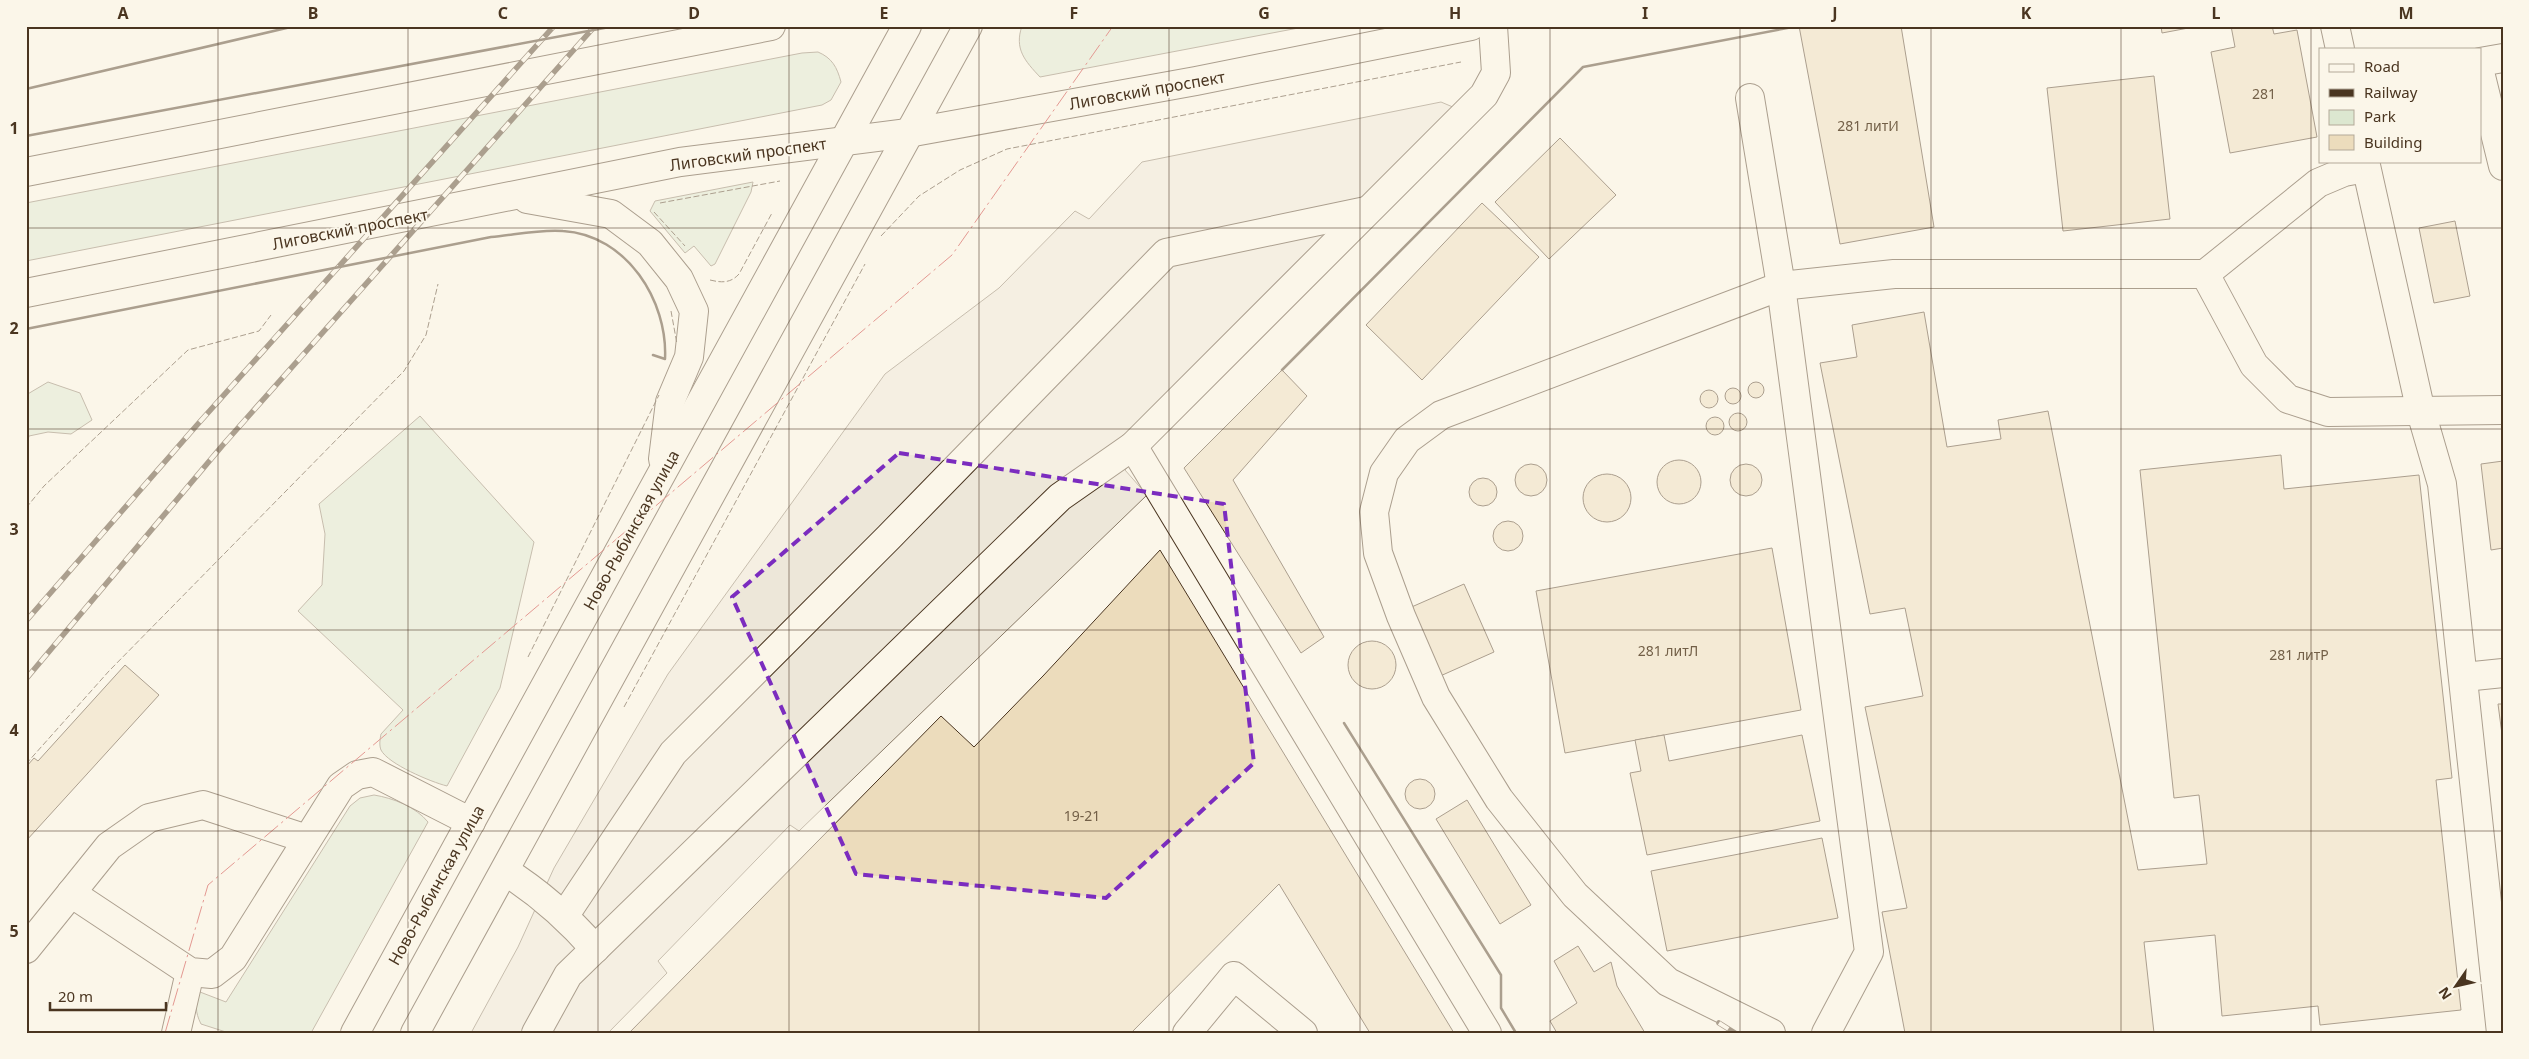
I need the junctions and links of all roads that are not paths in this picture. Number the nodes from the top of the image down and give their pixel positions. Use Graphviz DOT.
graph roads {
  1 [pos="771,26"];
  2 [pos="907,26"];
  3 [pos="968,26"];
  4 [pos="1471,26"];
  5 [pos="1493,26"];
  6 [pos="2336,26"];
  7 [pos="2340,48"];
  8 [pos="2503,58"];
  9 [pos="2482,62"];
  10 [pos="2482,80"];
  11 [pos="1750,98"];
  12 [pos="908,133"];
  13 [pos="844,141"];
  14 [pos="2365,164"];
  15 [pos="2503,166"];
  16 [pos="26,172"];
  17 [pos="511,196"];
  18 [pos="1366,211"];
  19 [pos="2206,274"];
  20 [pos="1781,286"];
  21 [pos="26,293"];
  22 [pos="2503,410"];
  23 [pos="2421,412"];
  24 [pos="1134,446"];
  25 [pos="661,476"];
  26 [pos="2503,673"];
  27 [pos="2464,677"];
  28 [pos="471,822"];
  29 [pos="307,839"];
  30 [pos="505,870"];
  31 [pos="71,893"];
  32 [pos="565,915"];
  33 [pos="595,948"];
  34 [pos="26,949"];
  35 [pos="190,972"];
  36 [pos="176,1033"];
  37 [pos="355,1033"];
  38 [pos="415,1033"];
  39 [pos="536,1033"];
  40 [pos="1187,1033"];
  41 [pos="1302,1033"];
  42 [pos="1487,1033"];
  43 [pos="1771,1033"];
  44 [pos="1826,1033"];
  45 [pos="2501,1033"];
  1 -- 16 [label="main road"];
  2 -- 13 [label="main road, Ново-Рыбинская улица"];
  3 -- 12 [label="main road"];
  4 -- 12 [label="main road, Лиговский проспект"];
  5 -- 18 [label="main road"];
  6 -- 7 [label="main road"];
  8 -- 9 [label="main road"];
  10 -- 15 [label="main road"];
  11 -- 20 [label="main road"];
  12 -- 13 [label="main road, Лиговский проспект"];
  12 -- 30 [label="main road"];
  13 -- 17 [label="main road, Лиговский проспект"];
  13 -- 25 [label="main road, Ново-Рыбинская улица"];
  14 -- 19 [label="main road"];
  14 -- 23 [label="main road"];
  17 -- 21 [label="main road, Лиговский проспект"];
  17 -- 25 [label="main road"];
  18 -- 24 [label="main road"];
  18 -- 32 [label="main road"];
  19 -- 20 [label="main road"];
  19 -- 23 [label="main road"];
  20 -- 43 [label="main road"];
  20 -- 44 [label="main road"];
  22 -- 23 [label="main road"];
  23 -- 27 [label="main road"];
  24 -- 33 [label="main road"];
  24 -- 42 [label="main road"];
  25 -- 28 [label="main road, Ново-Рыбинская улица"];
  26 -- 27 [label="main road"];
  27 -- 45 [label="main road"];
  28 -- 29 [label="main road"];
  28 -- 37 [label="main road, Ново-Рыбинская улица"];
  29 -- 31 [label="main road"];
  29 -- 35 [label="main road"];
  30 -- 32 [label="main road"];
  30 -- 38 [label="main road"];
  31 -- 34 [label="main road"];
  31 -- 35 [label="main road"];
  32 -- 33 [label="main road"];
  33 -- 39 [label="main road"];
  35 -- 36 [label="main road"];
  40 -- 41 [label="main road"];
}
